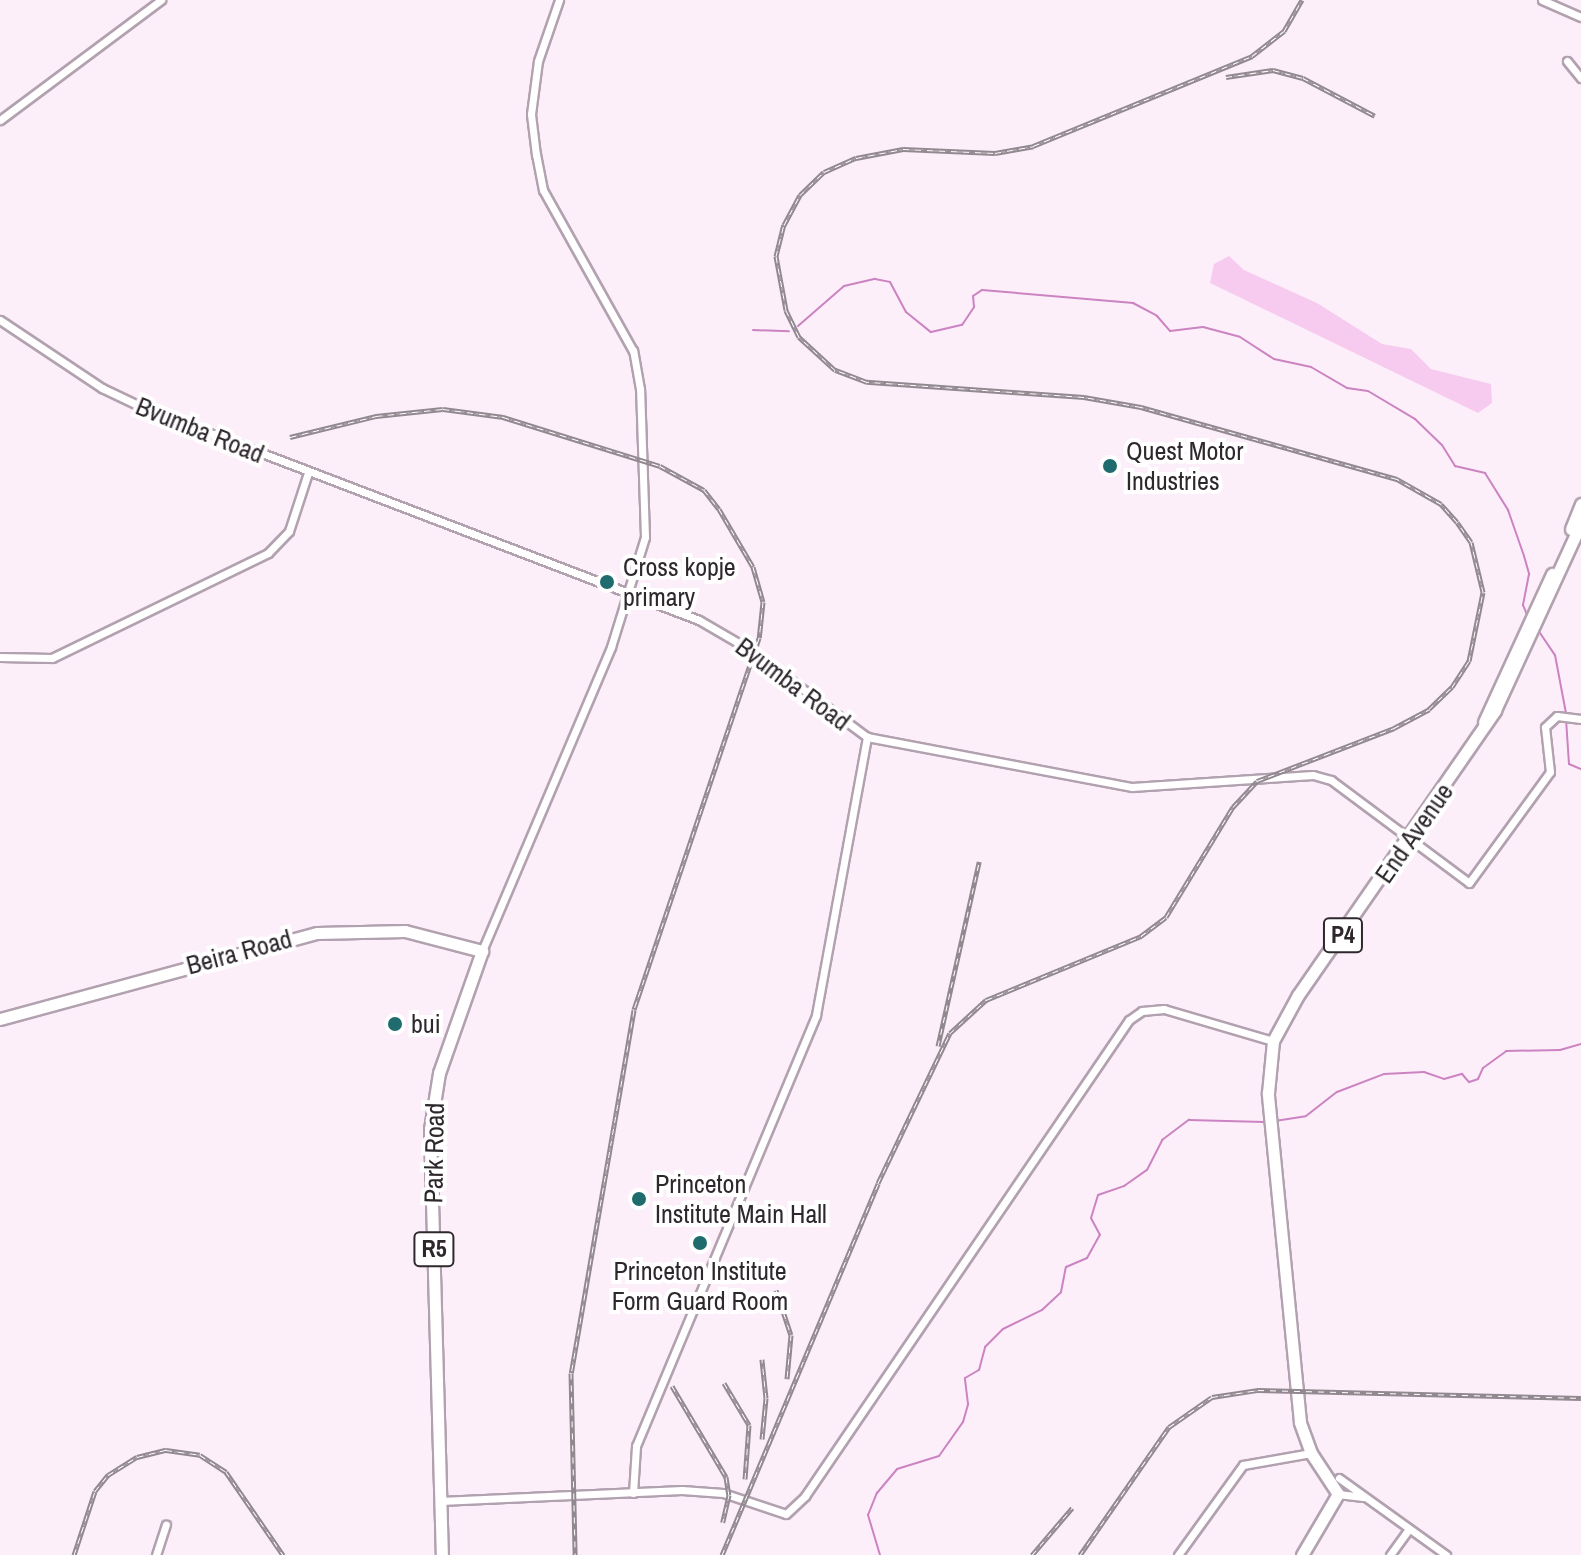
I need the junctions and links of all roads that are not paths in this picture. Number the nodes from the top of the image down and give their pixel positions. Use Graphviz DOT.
graph roads {
  1 [pos="161,0"];
  2 [pos="559,0"];
  3 [pos="1542,0"];
  4 [pos="1581,17"];
  5 [pos="1567,61"];
  6 [pos="1581,78"];
  7 [pos="0,120"];
  8 [pos="0,320"];
  9 [pos="308,473"];
  10 [pos="1581,504"];
  11 [pos="1581,523"];
  12 [pos="631,595"];
  13 [pos="0,657"];
  14 [pos="1581,719"];
  15 [pos="1483,726"];
  16 [pos="867,737"];
  17 [pos="1410,840"];
  18 [pos="482,951"];
  19 [pos="0,1019"];
  20 [pos="1273,1041"];
  21 [pos="1275,1152"];
  22 [pos="1311,1453"];
  23 [pos="1339,1478"];
  24 [pos="633,1493"];
  25 [pos="1342,1493"];
  26 [pos="1370,1500"];
  27 [pos="440,1501"];
  28 [pos="166,1525"];
  29 [pos="1409,1529"];
  30 [pos="156,1555"];
  31 [pos="442,1555"];
  32 [pos="1178,1555"];
  33 [pos="1302,1555"];
  34 [pos="1311,1555"];
  35 [pos="1390,1555"];
  36 [pos="1446,1555"];
  1 -- 7 [label="street"];
  2 -- 12 [label="street"];
  3 -- 4 [label="street"];
  5 -- 6 [label="street"];
  8 -- 9 [label="street, Bvumba Road"];
  9 -- 12 [label="street, Bvumba Road"];
  9 -- 13 [label="street"];
  10 -- 15 [label="highway, P4"];
  11 -- 15 [label="highway, P4"];
  12 -- 16 [label="street, Bvumba Road"];
  12 -- 18 [label="street"];
  14 -- 17 [label="street, Bvumba Road"];
  15 -- 17 [label="highway, End Avenue / P4"];
  16 -- 17 [label="street, Bvumba Road"];
  16 -- 24 [label="street"];
  17 -- 20 [label="highway, End Avenue / P4"];
  18 -- 19 [label="highway, Beira Road"];
  18 -- 27 [label="highway, Park Road / R5"];
  20 -- 21 [label="highway, End Avenue / P4"];
  20 -- 24 [label="street"];
  21 -- 22 [label="highway, End Avenue / P4"];
  21 -- 23 [label="highway, End Avenue / P4"];
  22 -- 25 [label="highway, End Avenue / P4"];
  22 -- 32 [label="street"];
  23 -- 25 [label="highway, End Avenue / P4"];
  23 -- 26 [label="street, End Avenue"];
  24 -- 27 [label="street"];
  25 -- 26 [label="street, End Avenue"];
  25 -- 33 [label="highway"];
  25 -- 34 [label="highway"];
  26 -- 29 [label="street, End Avenue"];
  27 -- 31 [label="highway, Park Road / R5"];
  28 -- 30 [label="street"];
  29 -- 35 [label="street"];
  29 -- 36 [label="street, End Avenue"];
}
